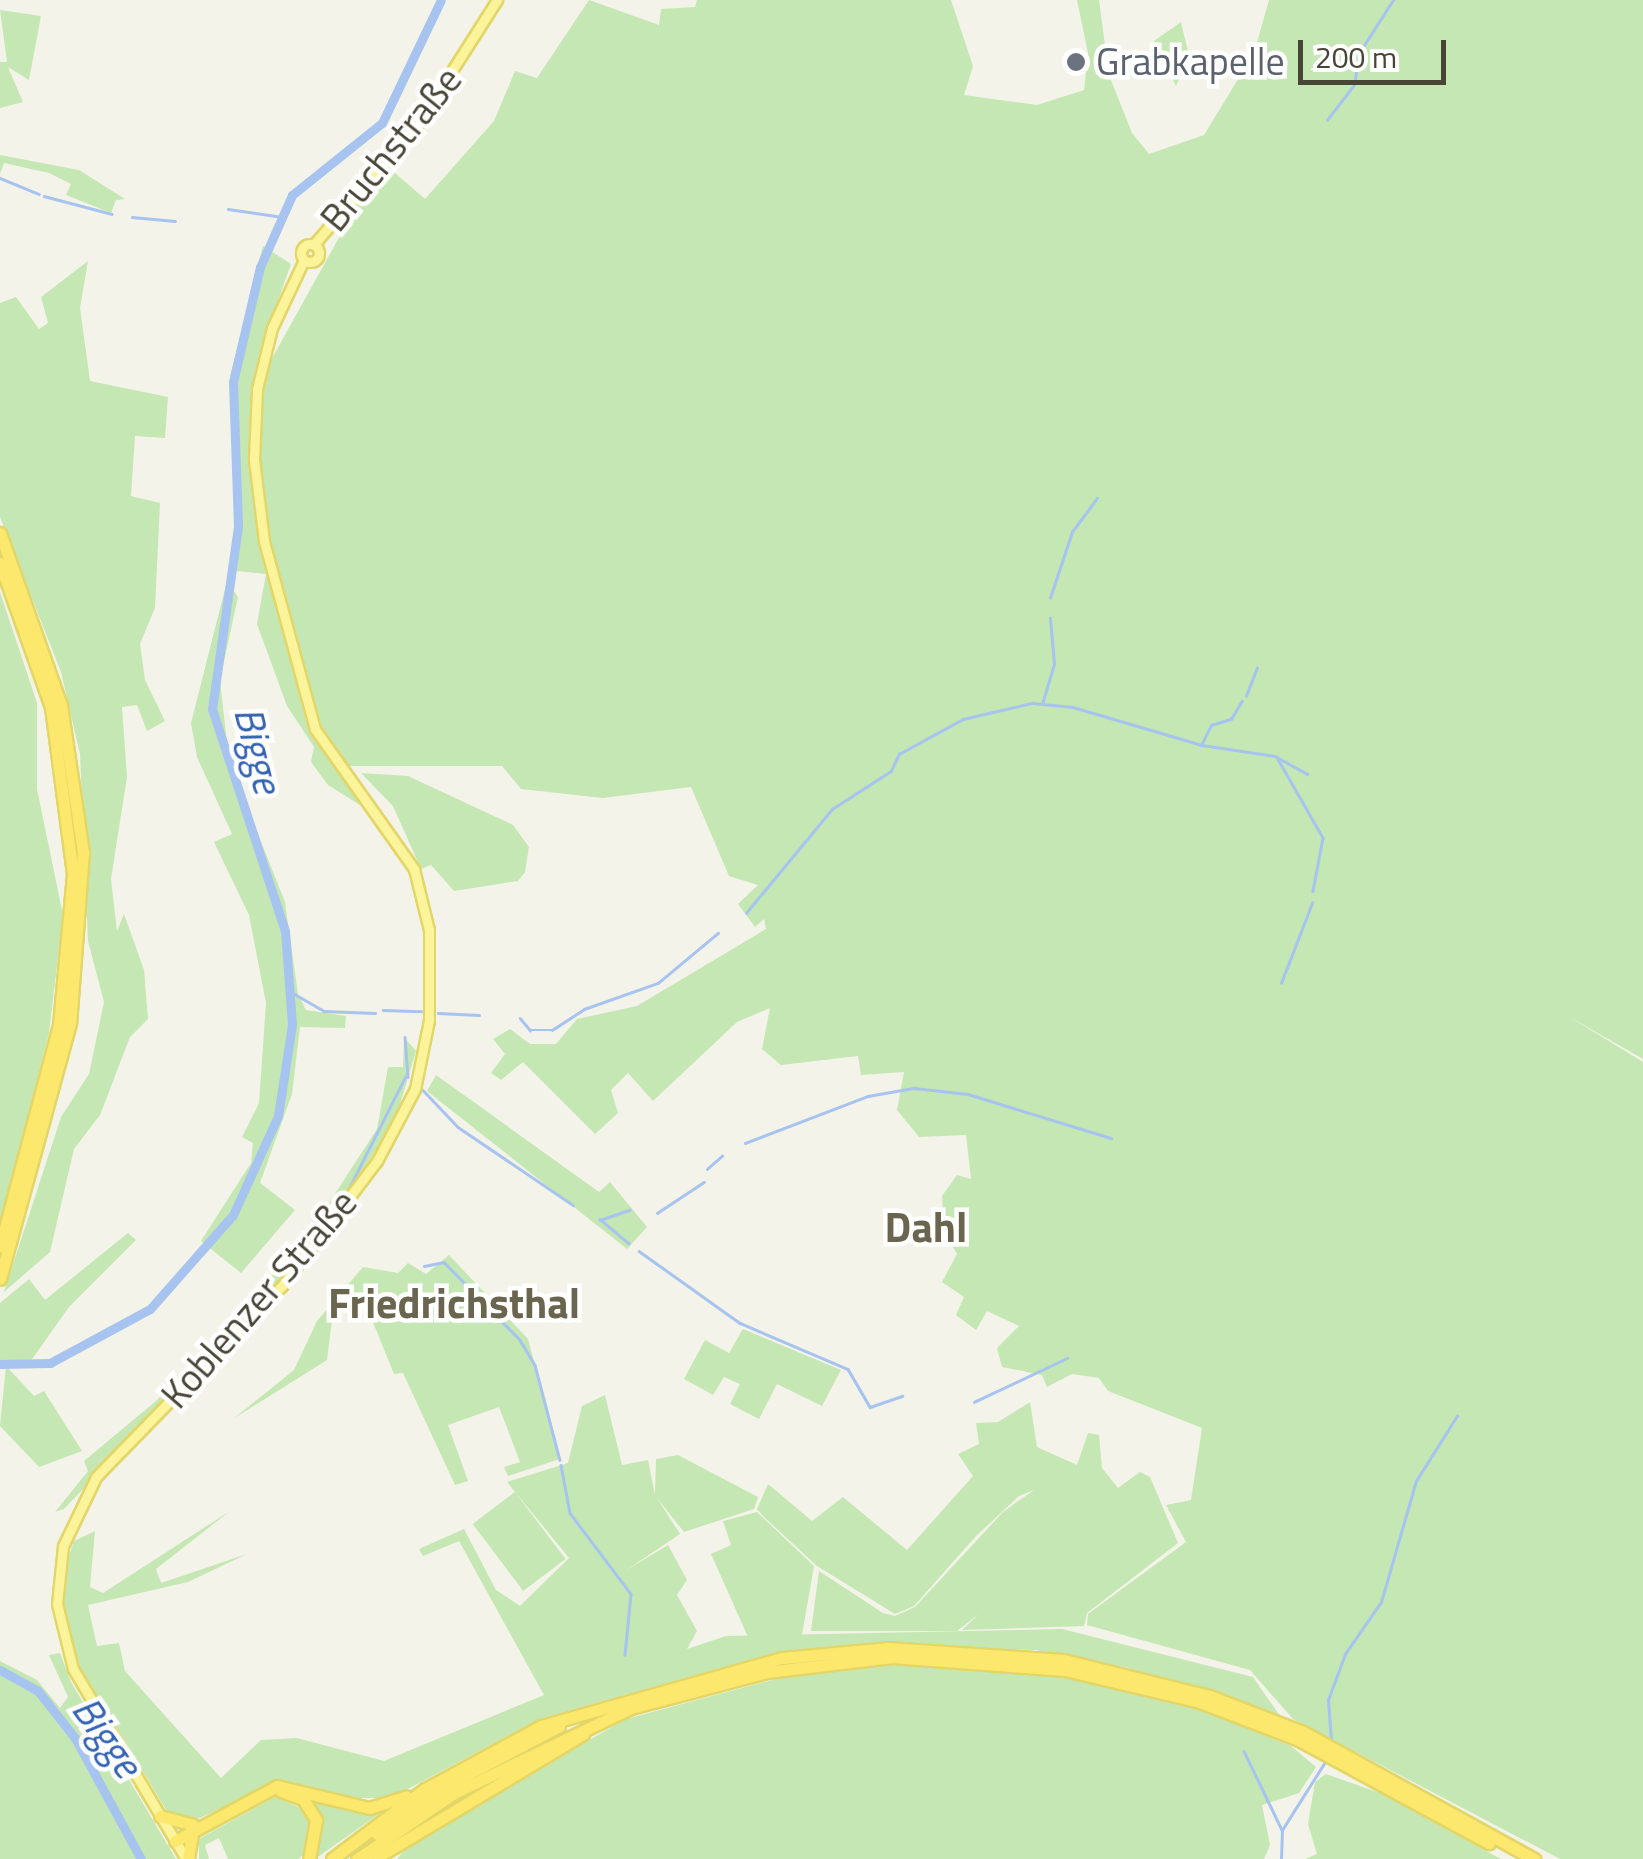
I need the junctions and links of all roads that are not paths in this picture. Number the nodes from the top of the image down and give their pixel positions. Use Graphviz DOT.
graph roads {
  1 [pos="497,0"];
  2 [pos="304,260"];
  3 [pos="0,533"];
  4 [pos="0,563"];
  5 [pos="13,1223"];
  6 [pos="0,1246"];
  7 [pos="0,1279"];
  8 [pos="614,1704"];
  9 [pos="630,1708"];
  10 [pos="1301,1736"];
  11 [pos="1392,1784"];
  12 [pos="424,1789"];
  13 [pos="160,1816"];
  14 [pos="437,1816"];
  15 [pos="195,1830"];
  16 [pos="175,1841"];
  17 [pos="187,1859"];
  18 [pos="309,1859"];
  19 [pos="332,1859"];
  20 [pos="344,1859"];
  21 [pos="356,1859"];
  22 [pos="374,1859"];
  23 [pos="392,1859"];
  24 [pos="1518,1859"];
  25 [pos="1534,1859"];
  1 -- 2 [label="main road, Bruchstraße"];
  2 -- 13 [label="main road, Koblenzer Straße"];
  3 -- 5 [label="highway"];
  4 -- 5 [label="highway"];
  5 -- 6 [label="highway"];
  5 -- 7 [label="highway"];
  8 -- 10 [label="highway"];
  8 -- 12 [label="highway"];
  8 -- 20 [label="highway"];
  9 -- 10 [label="highway"];
  9 -- 14 [label="highway"];
  9 -- 21 [label="highway"];
  10 -- 11 [label="highway"];
  11 -- 24 [label="highway"];
  11 -- 25 [label="highway"];
  12 -- 15 [label="highway"];
  12 -- 19 [label="highway"];
  13 -- 15 [label="highway"];
  13 -- 16 [label="main road, Koblenzer Straße"];
  14 -- 22 [label="highway"];
  14 -- 23 [label="highway"];
  15 -- 16 [label="highway"];
  15 -- 17 [label="highway"];
  15 -- 18 [label="highway"];
  16 -- 17 [label="main road, Koblenzer Straße"];
}
